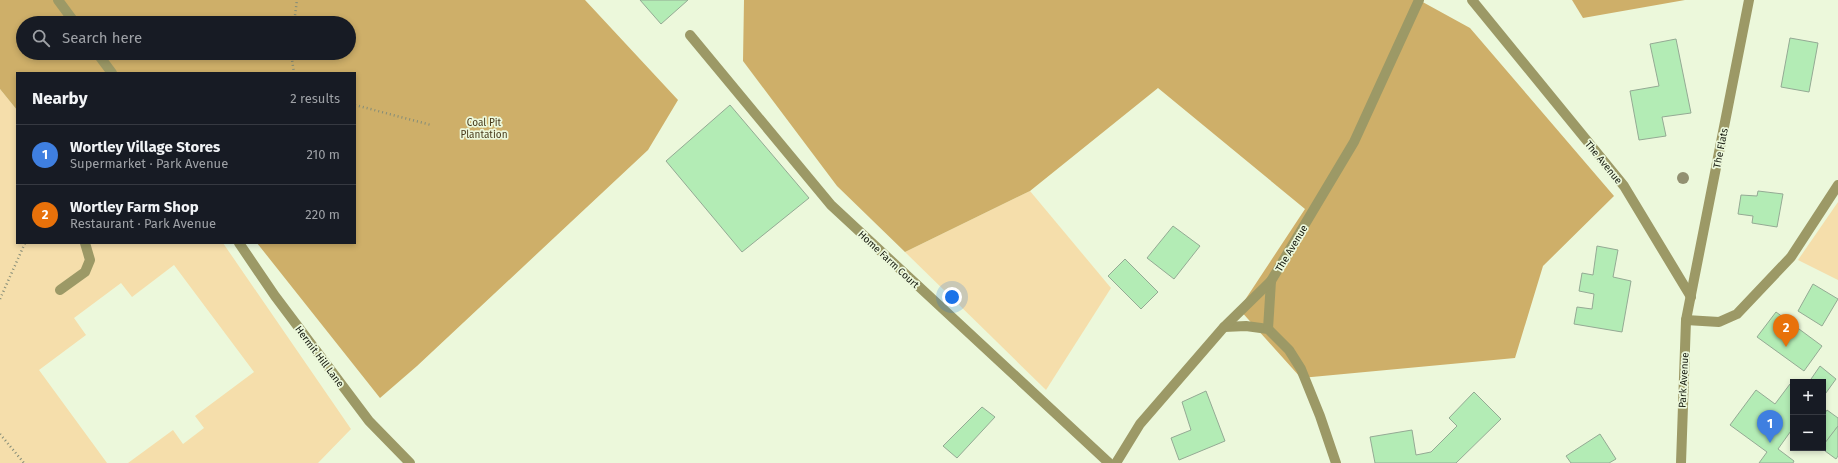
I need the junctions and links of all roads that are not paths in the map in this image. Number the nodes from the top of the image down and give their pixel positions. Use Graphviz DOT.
graph roads {
  1 [pos="58,0"];
  2 [pos="1419,0"];
  3 [pos="1472,0"];
  4 [pos="1749,0"];
  5 [pos="70,16"];
  6 [pos="690,35"];
  7 [pos="102,60"];
  8 [pos="111,72"];
  9 [pos="1838,185"];
  10 [pos="85,244"];
  11 [pos="240,244"];
  12 [pos="1272,281"];
  13 [pos="60,290"];
  14 [pos="1691,297"];
  15 [pos="1686,320"];
  16 [pos="1224,327"];
  17 [pos="1268,330"];
  18 [pos="410,463"];
  19 [pos="1109,463"];
  20 [pos="1116,463"];
  21 [pos="1336,463"];
  22 [pos="1681,463"];
  1 -- 5 [label="street"];
  2 -- 12 [label="street, The Avenue"];
  3 -- 14 [label="street, The Avenue"];
  4 -- 14 [label="street, The Flats"];
  6 -- 19 [label="street, Home Farm Court"];
  7 -- 8 [label="street"];
  9 -- 15 [label="street"];
  10 -- 13 [label="street"];
  11 -- 18 [label="street, Hermit Hill Lane"];
  12 -- 16 [label="street, The Avenue"];
  12 -- 17 [label="street"];
  14 -- 15 [label="street, Park Avenue"];
  15 -- 22 [label="street, Park Avenue"];
  16 -- 17 [label="street"];
  16 -- 20 [label="street, The Avenue"];
  17 -- 21 [label="street"];
}
